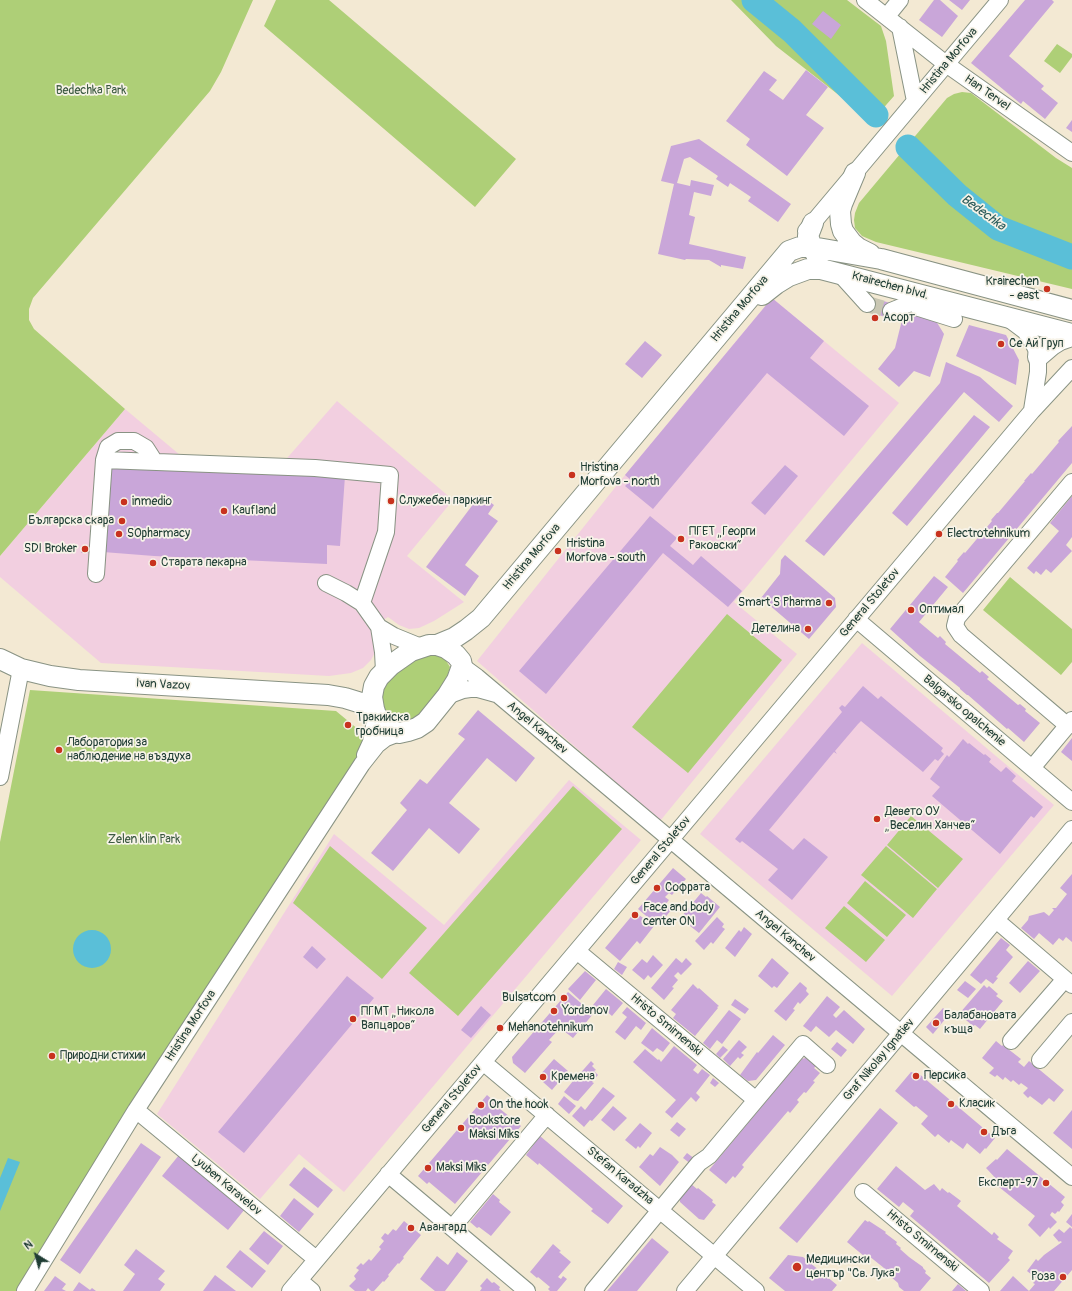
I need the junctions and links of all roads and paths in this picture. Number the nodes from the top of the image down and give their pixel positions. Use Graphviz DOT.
graph roads {
  1 [pos="865,0"];
  2 [pos="900,0"];
  3 [pos="1000,0"];
  4 [pos="887,16"];
  5 [pos="900,27"];
  6 [pos="946,64"];
  7 [pos="912,105"];
  8 [pos="1072,153"];
  9 [pos="855,173"];
  10 [pos="813,223"];
  11 [pos="812,247"];
  12 [pos="789,251"];
  13 [pos="881,259"];
  14 [pos="834,272"];
  15 [pos="1013,295"];
  16 [pos="916,296"];
  17 [pos="867,304"];
  18 [pos="1072,310"];
  19 [pos="891,311"];
  20 [pos="1006,317"];
  21 [pos="954,319"];
  22 [pos="724,328"];
  23 [pos="1070,335"];
  24 [pos="1038,357"];
  25 [pos="1072,368"];
  26 [pos="1032,411"];
  27 [pos="1072,482"];
  28 [pos="96,574"];
  29 [pos="326,583"];
  30 [pos="362,603"];
  31 [pos="481,618"];
  32 [pos="856,619"];
  33 [pos="379,627"];
  34 [pos="429,646"];
  35 [pos="0,659"];
  36 [pos="461,664"];
  37 [pos="21,669"];
  38 [pos="381,674"];
  39 [pos="16,694"];
  40 [pos="328,695"];
  41 [pos="499,695"];
  42 [pos="447,696"];
  43 [pos="0,697"];
  44 [pos="375,712"];
  45 [pos="1070,723"];
  46 [pos="399,733"];
  47 [pos="362,764"];
  48 [pos="1032,768"];
  49 [pos="0,777"];
  50 [pos="1072,802"];
  51 [pos="1072,829"];
  52 [pos="670,840"];
  53 [pos="996,920"];
  54 [pos="577,951"];
  55 [pos="1068,982"];
  56 [pos="1072,1022"];
  57 [pos="901,1033"];
  58 [pos="1011,1042"];
  59 [pos="1040,1060"];
  60 [pos="483,1062"];
  61 [pos="827,1065"];
  62 [pos="756,1100"];
  63 [pos="136,1110"];
  64 [pos="547,1115"];
  65 [pos="388,1174"];
  66 [pos="1072,1177"];
  67 [pos="863,1192"];
  68 [pos="660,1210"];
  69 [pos="452,1228"];
  70 [pos="714,1256"];
  71 [pos="316,1259"];
  72 [pos="294,1286"];
  73 [pos="25,1291"];
  74 [pos="312,1291"];
  75 [pos="527,1291"];
  76 [pos="593,1291"];
  77 [pos="685,1291"];
  78 [pos="756,1291"];
  79 [pos="981,1291"];
  1 -- 4 [label="street, Han Tervel"];
  2 -- 4 [label="street"];
  3 -- 6 [label="street, Hristina Morfova"];
  4 -- 5 [label="street, Han Tervel"];
  5 -- 6 [label="street, Han Tervel"];
  5 -- 7 [label="street"];
  6 -- 7 [label="street, Hristina Morfova"];
  6 -- 8 [label="street, Han Tervel"];
  7 -- 9 [label="street, Hristina Morfova"];
  9 -- 10 [label="street, Hristina Morfova"];
  9 -- 13 [label="main road"];
  10 -- 11 [label="main road"];
  10 -- 12 [label="street, Hristina Morfova"];
  11 -- 12 [label="main road, Krairechen blvd."];
  11 -- 13 [label="main road, Krairechen blvd."];
  11 -- 14 [label="main road"];
  12 -- 22 [label="main road, Hristina Morfova"];
  13 -- 15 [label="main road, Krairechen blvd."];
  14 -- 16 [label="main road, Krairechen blvd."];
  14 -- 17 [label="street"];
  14 -- 22 [label="main road, Krairechen blvd."];
  15 -- 18 [label="main road, Krairechen blvd."];
  15 -- 23 [label="main road"];
  16 -- 19 [label="street"];
  16 -- 20 [label="main road, Krairechen blvd."];
  16 -- 21 [label="street"];
  20 -- 23 [label="main road, Krairechen blvd."];
  20 -- 24 [label="street, General Stoletov"];
  22 -- 31 [label="main road, Hristina Morfova"];
  23 -- 24 [label="main road"];
  24 -- 26 [label="street, General Stoletov"];
  25 -- 26 [label="street, General Stoletov"];
  26 -- 32 [label="street, General Stoletov"];
  27 -- 45 [label="street"];
  28 -- 30 [label="street"];
  29 -- 30 [label="street"];
  30 -- 33 [label="street"];
  31 -- 34 [label="main road, Hristina Morfova"];
  31 -- 36 [label="main road, Hristina Morfova"];
  32 -- 48 [label="street, Balgarsko opalchenie"];
  32 -- 52 [label="street, General Stoletov"];
  33 -- 34 [label="street"];
  33 -- 38 [label="street"];
  34 -- 36 [label="main road"];
  34 -- 38 [label="main road"];
  35 -- 37 [label="main road, Ivan Vazov"];
  36 -- 41 [label="street, Angel Kanchev"];
  36 -- 42 [label="main road"];
  37 -- 39 [label="street"];
  37 -- 40 [label="main road, Ivan Vazov"];
  38 -- 40 [label="main road, Ivan Vazov"];
  38 -- 44 [label="main road"];
  39 -- 43 [label="street"];
  39 -- 49 [label="street"];
  40 -- 44 [label="main road, Ivan Vazov"];
  41 -- 42 [label="street, Angel Kanchev"];
  41 -- 52 [label="street, Angel Kanchev"];
  42 -- 46 [label="main road"];
  44 -- 46 [label="main road"];
  44 -- 47 [label="street, Hristina Morfova"];
  45 -- 48 [label="street"];
  46 -- 47 [label="street, Hristina Morfova"];
  47 -- 63 [label="street, Hristina Morfova"];
  48 -- 50 [label="street, Balgarsko opalchenie"];
  51 -- 53 [label="street, Graf Nikolay Ignatiev"];
  52 -- 54 [label="street, General Stoletov"];
  52 -- 57 [label="street, Angel Kanchev"];
  53 -- 55 [label="street"];
  53 -- 57 [label="street, Graf Nikolay Ignatiev"];
  54 -- 60 [label="street, General Stoletov"];
  54 -- 62 [label="street, Hristo Smirnenski"];
  55 -- 58 [label="street"];
  56 -- 59 [label="street"];
  57 -- 66 [label="street, Angel Kanchev"];
  57 -- 70 [label="street, Graf Nikolay Ignatiev"];
  60 -- 64 [label="street, Stefan Karadzha"];
  60 -- 65 [label="street, General Stoletov"];
  61 -- 62 [label="street"];
  62 -- 68 [label="street"];
  63 -- 71 [label="street, Lyuben Karavelov"];
  63 -- 73 [label="street, Hristina Morfova"];
  64 -- 68 [label="street, Stefan Karadzha"];
  64 -- 69 [label="street"];
  65 -- 69 [label="street"];
  65 -- 71 [label="street, General Stoletov"];
  67 -- 79 [label="street, Hristo Smirnenski"];
  68 -- 70 [label="street, Stefan Karadzha"];
  68 -- 76 [label="street"];
  69 -- 75 [label="street"];
  70 -- 77 [label="street, Graf Nikolay Ignatiev"];
  70 -- 78 [label="street, Stefan Karadzha"];
  71 -- 72 [label="street, General Stoletov"];
  72 -- 74 [label="street"];
}
